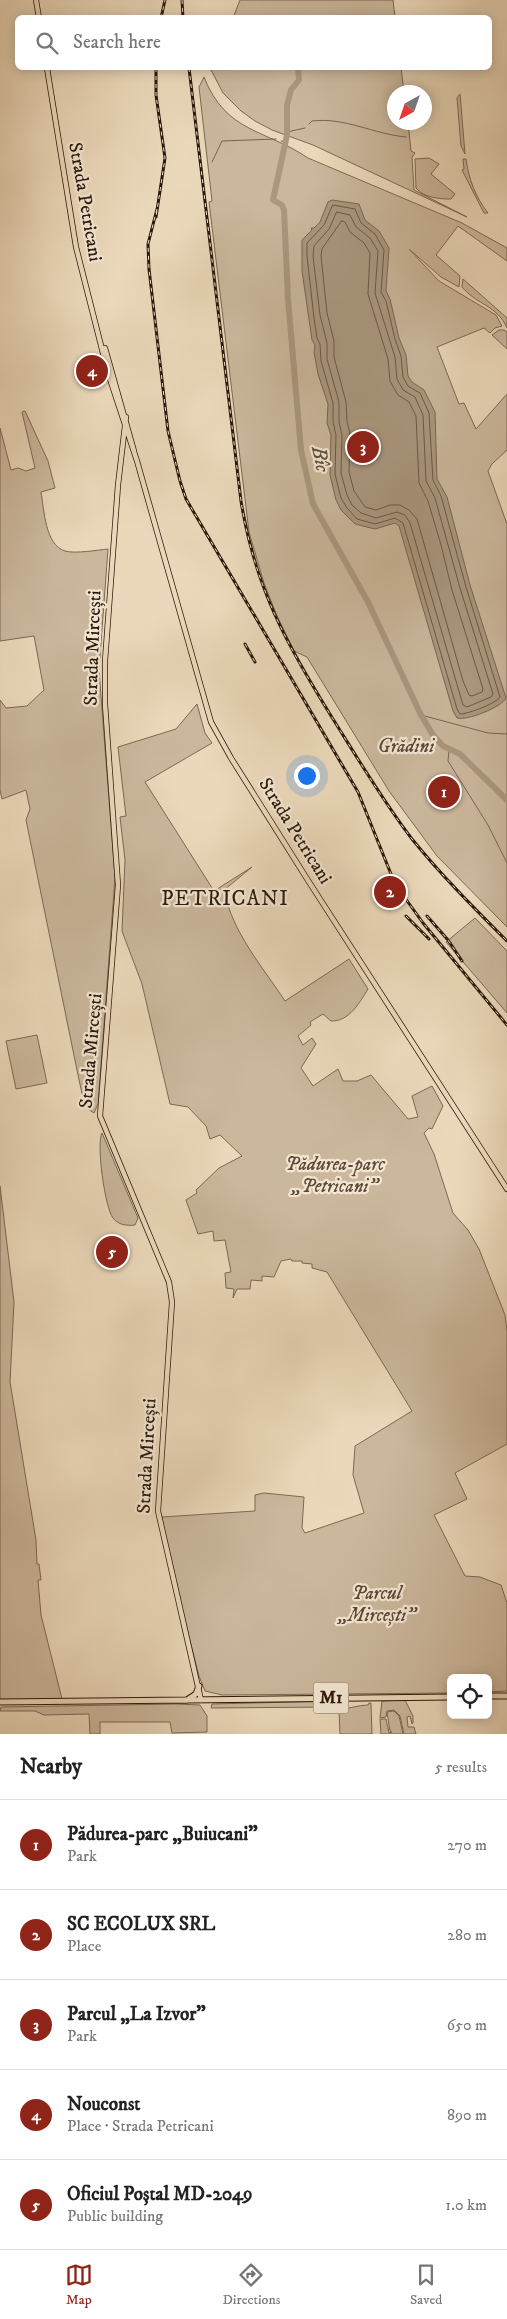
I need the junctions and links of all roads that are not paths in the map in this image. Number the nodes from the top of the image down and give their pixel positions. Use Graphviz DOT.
graph roads {
  1 [pos="36,0"];
  2 [pos="38,15"];
  3 [pos="47,70"];
  4 [pos="101,340"];
  5 [pos="126,417"];
  6 [pos="124,427"];
  7 [pos="135,455"];
  8 [pos="507,1189"];
  9 [pos="199,1686"];
  10 [pos="492,1696"];
  11 [pos="507,1696"];
  12 [pos="447,1697"];
  13 [pos="186,1700"];
  14 [pos="201,1700"];
  15 [pos="0,1702"];
  1 -- 2 [label="main road"];
  3 -- 4 [label="main road, Strada Petricani"];
  4 -- 5 [label="main road, Strada Petricani"];
  4 -- 6 [label="main road, Strada Petricani"];
  5 -- 6 [label="main road, Strada Mircești"];
  5 -- 7 [label="main road, Strada Petricani"];
  6 -- 7 [label="main road, Strada Petricani"];
  6 -- 9 [label="main road, Strada Mircești"];
  7 -- 8 [label="main road, Strada Petricani"];
  9 -- 13 [label="highway"];
  9 -- 14 [label="main road, Strada Mircești"];
  10 -- 11 [label="highway"];
  12 -- 14 [label="highway, M1"];
  13 -- 14 [label="highway, M1"];
  13 -- 15 [label="highway, M1"];
}
